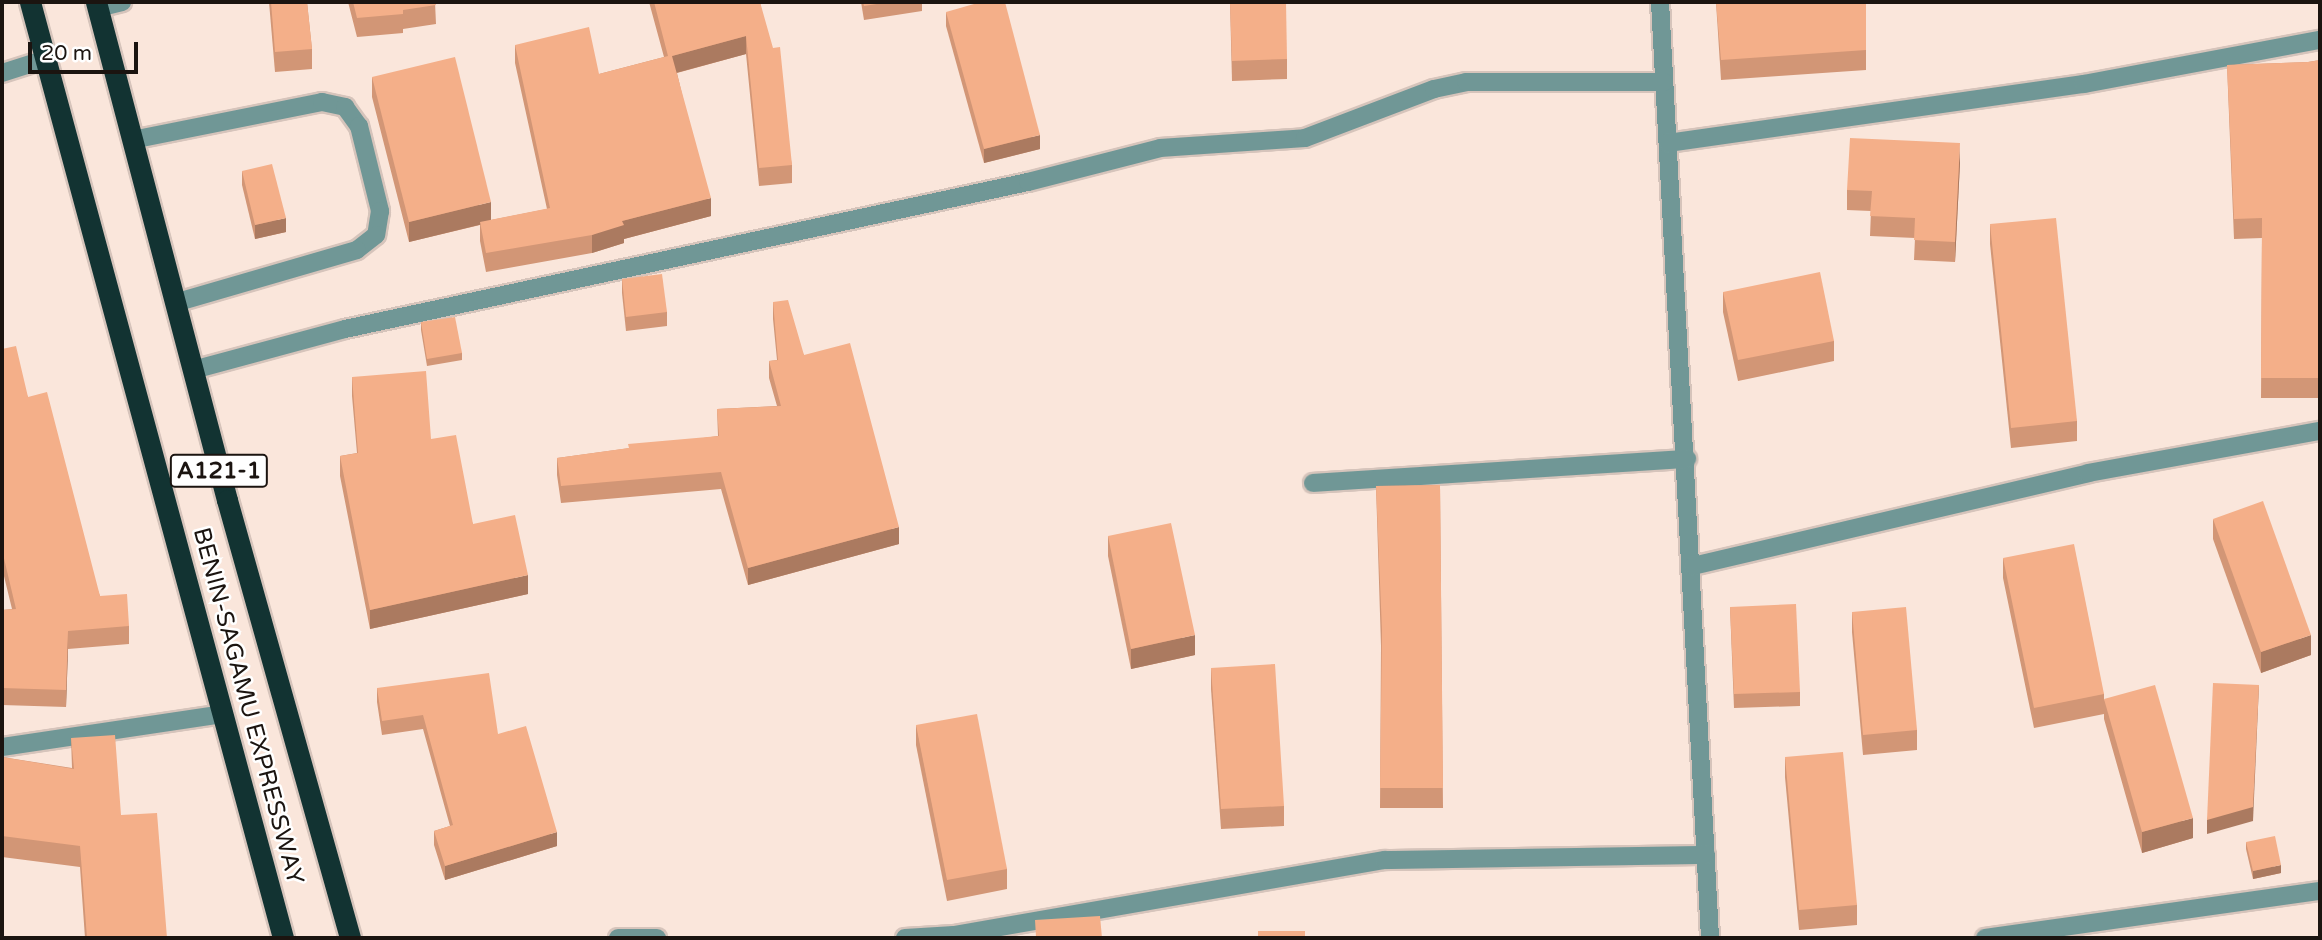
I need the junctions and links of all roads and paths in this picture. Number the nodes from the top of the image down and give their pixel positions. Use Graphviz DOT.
graph roads {
  1 [pos="30,2"];
  2 [pos="122,2"];
  3 [pos="1660,2"];
  4 [pos="97,5"];
  5 [pos="2320,40"];
  6 [pos="46,59"];
  7 [pos="2,74"];
  8 [pos="1664,82"];
  9 [pos="132,139"];
  10 [pos="1668,143"];
  11 [pos="175,303"];
  12 [pos="192,370"];
  13 [pos="2320,431"];
  14 [pos="1686,460"];
  15 [pos="1313,483"];
  16 [pos="1693,565"];
  17 [pos="223,714"];
  18 [pos="2,747"];
  19 [pos="1706,855"];
  20 [pos="2320,891"];
  21 [pos="283,938"];
  22 [pos="350,938"];
  23 [pos="618,938"];
  24 [pos="657,938"];
  25 [pos="905,938"];
  26 [pos="1710,938"];
  27 [pos="1986,938"];
  1 -- 6 [label="highway, BENIN-SAGAMU EXPRESSWAY / A121-1"];
  2 -- 4 [label="street"];
  3 -- 8 [label="street"];
  4 -- 9 [label="highway, A121-1"];
  5 -- 10 [label="street"];
  6 -- 7 [label="street"];
  6 -- 17 [label="highway, BENIN-SAGAMU EXPRESSWAY / A121-1"];
  8 -- 10 [label="street"];
  8 -- 12 [label="street"];
  9 -- 11 [label="highway, A121-1"];
  9 -- 11 [label="street"];
  10 -- 14 [label="street"];
  11 -- 12 [label="highway, A121-1"];
  12 -- 22 [label="highway, A121-1"];
  13 -- 16 [label="street"];
  14 -- 15 [label="street"];
  14 -- 16 [label="street"];
  16 -- 19 [label="street"];
  17 -- 18 [label="street"];
  17 -- 21 [label="highway, BENIN-SAGAMU EXPRESSWAY / A121-1"];
  19 -- 25 [label="street"];
  19 -- 26 [label="street"];
  20 -- 27 [label="street"];
  23 -- 24 [label="street"];
}
